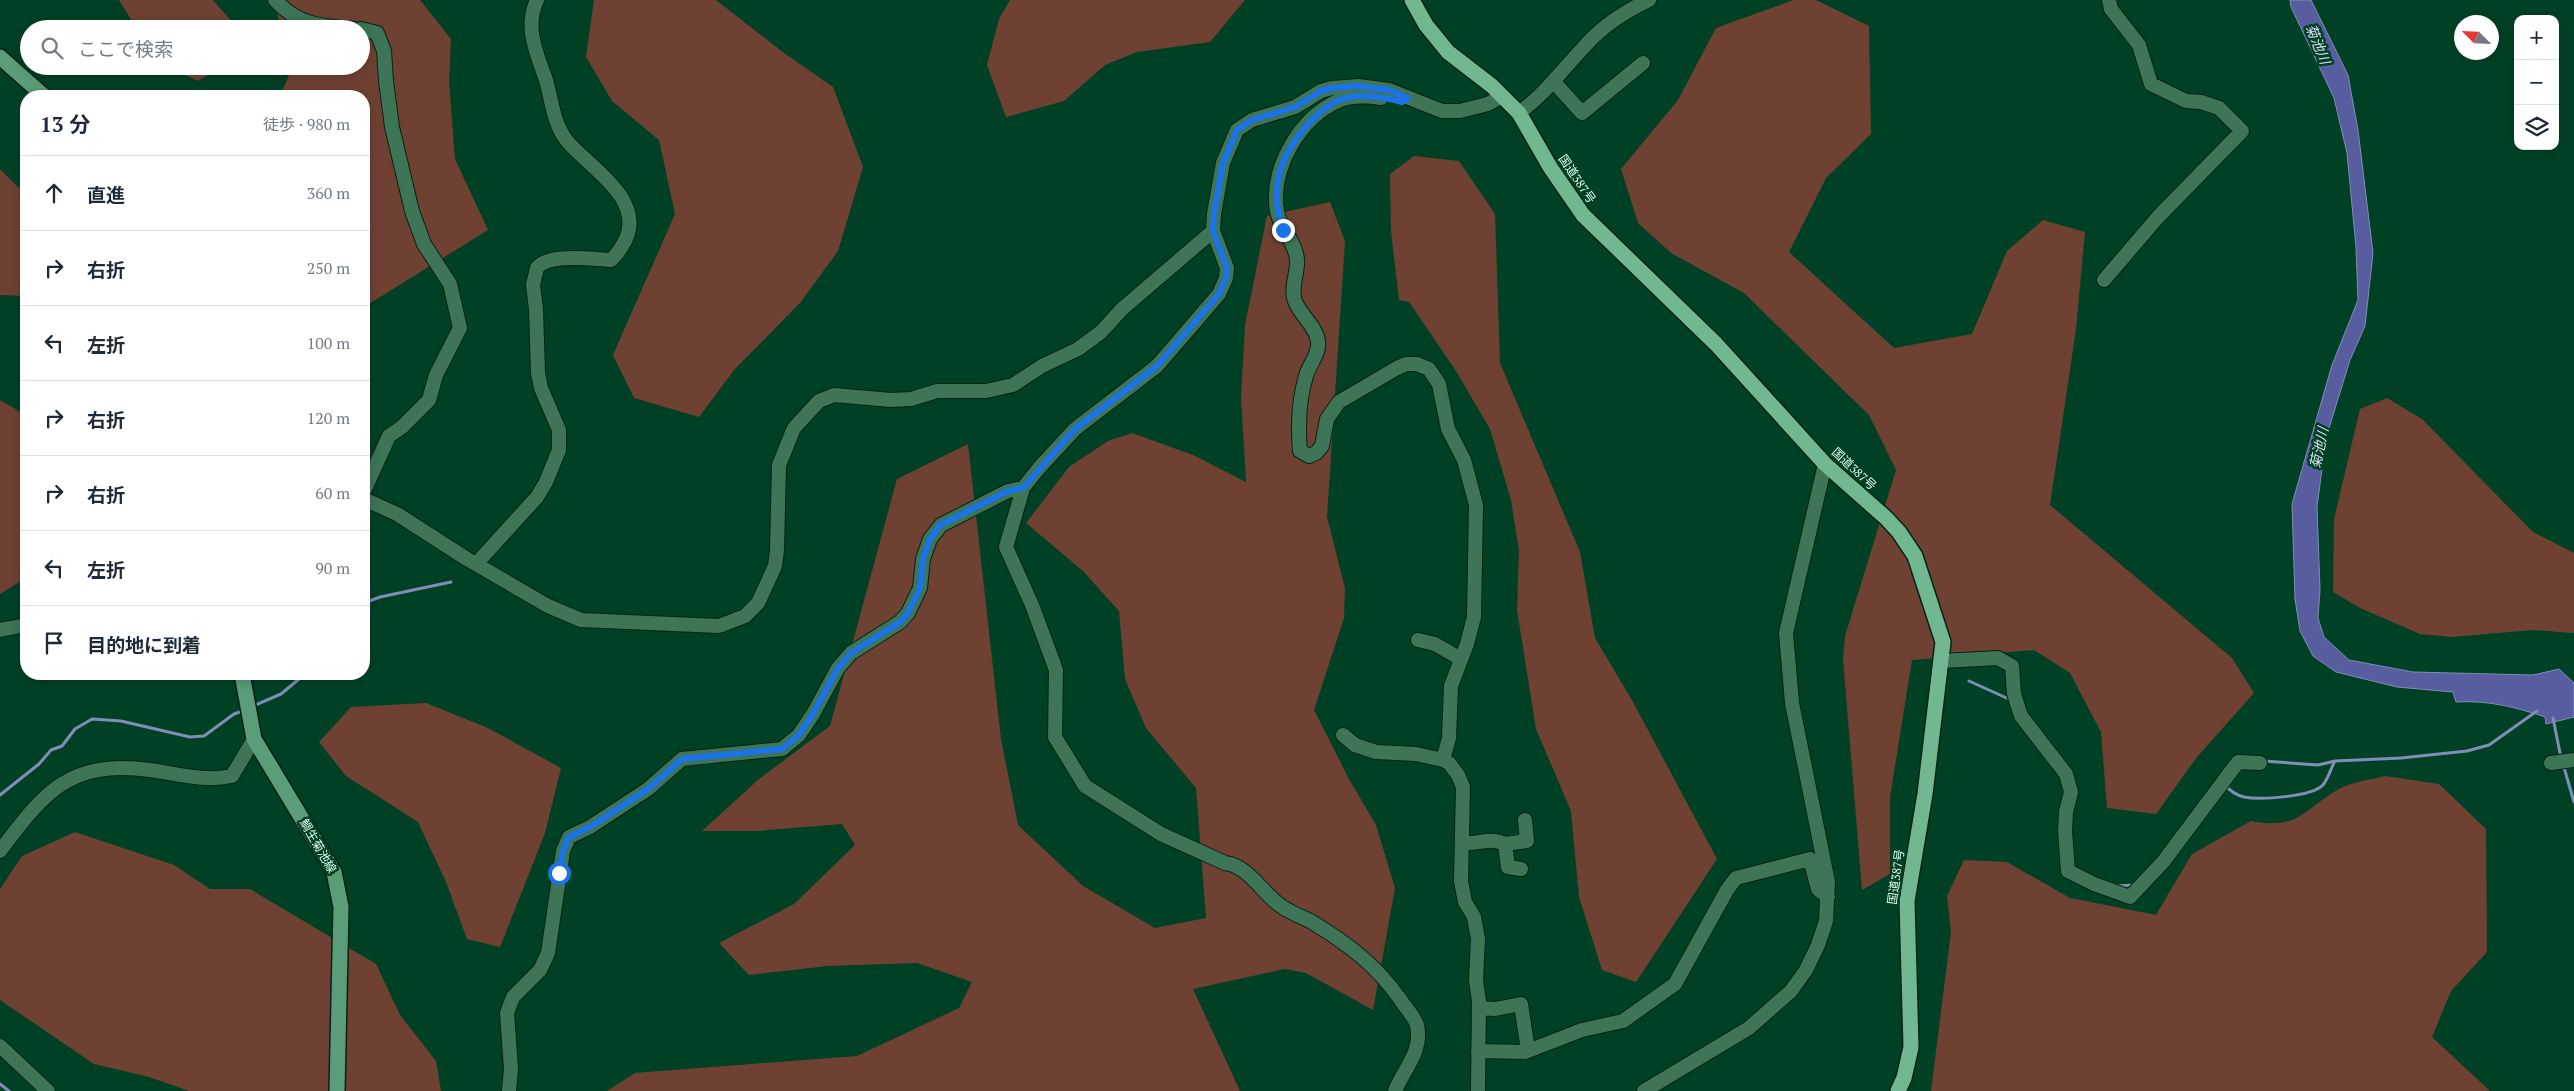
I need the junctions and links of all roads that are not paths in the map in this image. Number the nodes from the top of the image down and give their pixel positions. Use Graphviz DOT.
graph roads {
  1 [pos="275,0"];
  2 [pos="537,0"];
  3 [pos="1412,0"];
  4 [pos="1649,0"];
  5 [pos="2108,0"];
  6 [pos="302,20"];
  7 [pos="370,31"];
  8 [pos="0,57"];
  9 [pos="1643,63"];
  10 [pos="20,75"];
  11 [pos="20,75"];
  12 [pos="1554,82"];
  13 [pos="37,90"];
  14 [pos="1502,96"];
  15 [pos="1408,98"];
  16 [pos="1519,113"];
  17 [pos="1213,231"];
  18 [pos="2104,280"];
  19 [pos="1825,464"];
  20 [pos="370,478"];
  21 [pos="1023,488"];
  22 [pos="370,502"];
  23 [pos="477,564"];
  24 [pos="20,626"];
  25 [pos="0,630"];
  26 [pos="1418,640"];
  27 [pos="1462,659"];
  28 [pos="1941,660"];
  29 [pos="243,680"];
  30 [pos="1343,736"];
  31 [pos="254,740"];
  32 [pos="1443,760"];
  33 [pos="2572,760"];
  34 [pos="2260,763"];
  35 [pos="2551,763"];
  36 [pos="1525,820"];
  37 [pos="1462,843"];
  38 [pos="1505,844"];
  39 [pos="0,851"];
  40 [pos="1521,869"];
  41 [pos="1828,897"];
  42 [pos="1479,1008"];
  43 [pos="0,1046"];
  44 [pos="1478,1050"];
  45 [pos="1528,1051"];
  46 [pos="7,1058"];
  47 [pos="48,1091"];
  48 [pos="337,1091"];
  49 [pos="509,1091"];
  50 [pos="1396,1091"];
  51 [pos="1478,1091"];
  52 [pos="1644,1091"];
  53 [pos="1898,1091"];
  1 -- 6 [label="street"];
  2 -- 23 [label="street"];
  3 -- 14 [label="highway, 国道387号"];
  4 -- 12 [label="street"];
  5 -- 18 [label="street"];
  7 -- 20 [label="street"];
  8 -- 10 [label="main road"];
  9 -- 12 [label="street"];
  11 -- 13 [label="main road"];
  12 -- 16 [label="street"];
  14 -- 15 [label="street"];
  14 -- 16 [label="highway, 国道387号"];
  15 -- 17 [label="street"];
  15 -- 27 [label="street"];
  16 -- 19 [label="highway, 国道387号"];
  17 -- 21 [label="street"];
  17 -- 23 [label="street"];
  19 -- 28 [label="highway, 国道387号"];
  19 -- 41 [label="street"];
  21 -- 49 [label="street"];
  21 -- 50 [label="street"];
  22 -- 23 [label="street"];
  24 -- 25 [label="street"];
  26 -- 27 [label="street"];
  27 -- 32 [label="street"];
  28 -- 34 [label="street"];
  28 -- 53 [label="highway, 国道387号"];
  29 -- 31 [label="main road, 鯛生菊池線"];
  30 -- 32 [label="street"];
  31 -- 39 [label="street"];
  31 -- 48 [label="main road, 鯛生菊池線"];
  32 -- 37 [label="street"];
  33 -- 35 [label="street"];
  36 -- 38 [label="street"];
  37 -- 38 [label="street"];
  37 -- 42 [label="street"];
  38 -- 40 [label="street"];
  41 -- 45 [label="street"];
  41 -- 52 [label="street"];
  42 -- 44 [label="street"];
  42 -- 45 [label="street"];
  43 -- 46 [label="street"];
  44 -- 45 [label="street"];
  44 -- 51 [label="street"];
  46 -- 47 [label="street"];
}
